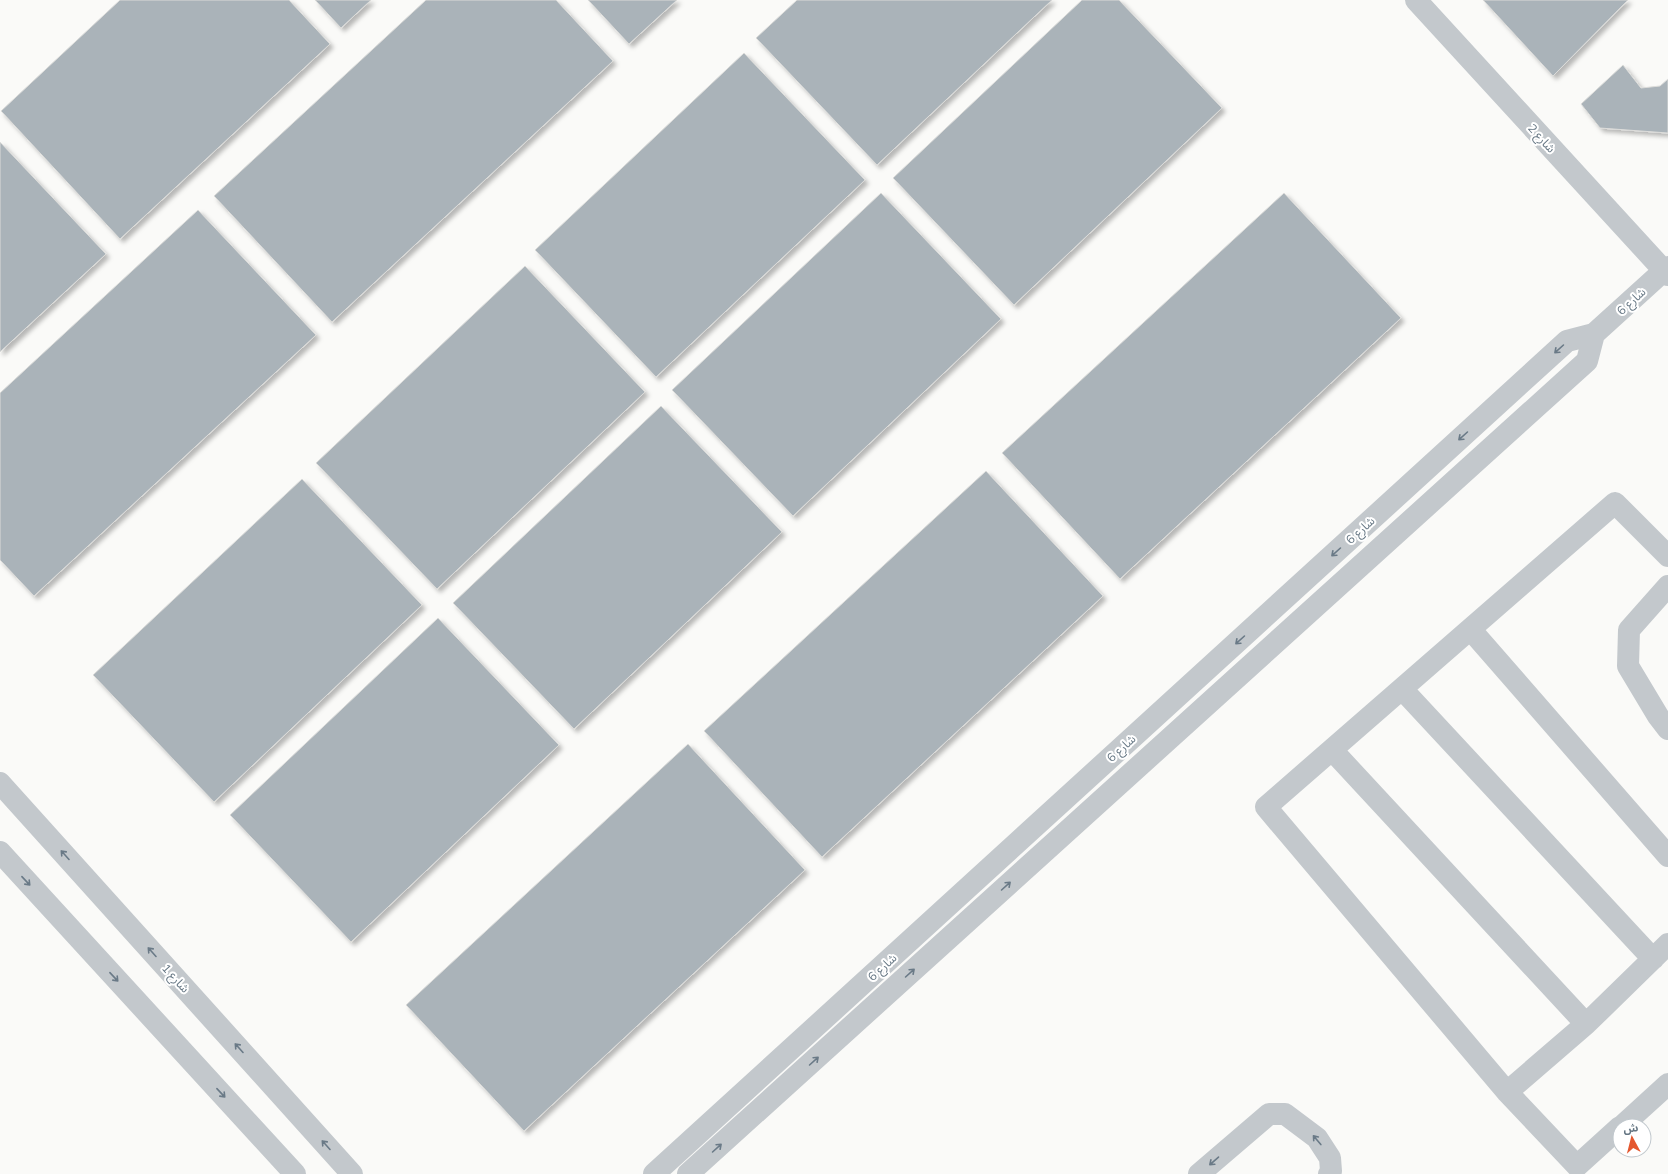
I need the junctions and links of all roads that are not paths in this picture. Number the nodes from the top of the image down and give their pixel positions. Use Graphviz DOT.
graph roads {
  1 [pos="1416,0"];
  2 [pos="1667,271"];
  3 [pos="1594,334"];
  4 [pos="1668,556"];
  5 [pos="1668,586"];
  6 [pos="1470,630"];
  7 [pos="1402,689"];
  8 [pos="1668,729"];
  9 [pos="1332,750"];
  10 [pos="0,783"];
  11 [pos="0,852"];
  12 [pos="1668,856"];
  13 [pos="1668,944"];
  14 [pos="1653,959"];
  15 [pos="1586,1024"];
  16 [pos="1668,1084"];
  17 [pos="1507,1092"];
  18 [pos="1631,1118"];
  19 [pos="1612,1135"];
  20 [pos="295,1174"];
  21 [pos="352,1174"];
  22 [pos="654,1174"];
  23 [pos="688,1174"];
  24 [pos="1199,1174"];
  25 [pos="1329,1174"];
  1 -- 2 [label="street, شارع 2"];
  2 -- 3 [label="street, شارع 6"];
  3 -- 22 [label="street, شارع 6, one-way"];
  23 -- 3 [label="street, شارع 6, one-way"];
  4 -- 6 [label="street"];
  5 -- 8 [label="street"];
  6 -- 7 [label="street"];
  6 -- 12 [label="street"];
  7 -- 9 [label="street"];
  7 -- 14 [label="street"];
  9 -- 15 [label="street"];
  9 -- 17 [label="street"];
  21 -- 10 [label="street, شارع 1, one-way"];
  11 -- 20 [label="street, one-way"];
  13 -- 14 [label="street"];
  14 -- 15 [label="street"];
  15 -- 17 [label="street"];
  16 -- 18 [label="street"];
  17 -- 19 [label="street"];
  25 -- 24 [label="street, one-way"];
}
